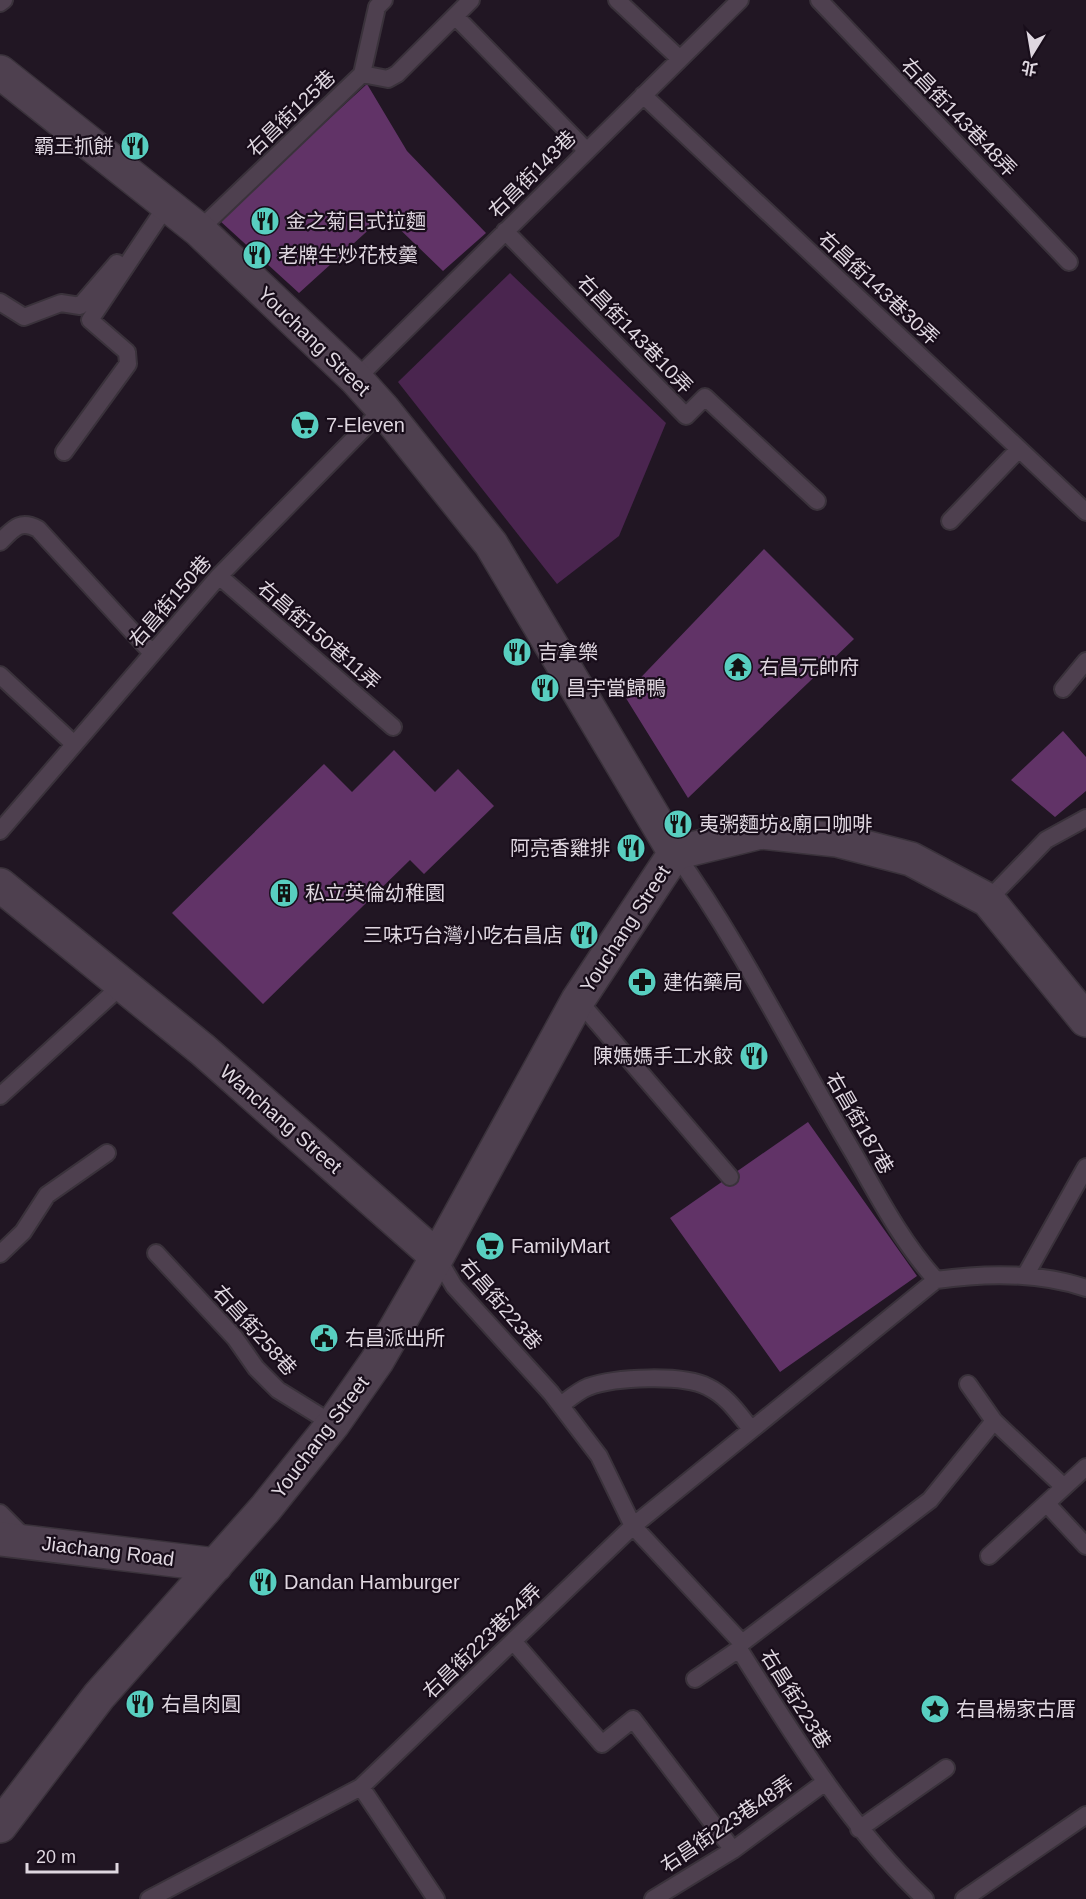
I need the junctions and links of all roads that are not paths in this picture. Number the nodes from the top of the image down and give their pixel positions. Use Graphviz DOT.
graph roads {
  1 [pos="4,0"];
  2 [pos="471,0"];
  3 [pos="617,0"];
  4 [pos="740,0"];
  5 [pos="819,0"];
  6 [pos="378,2"];
  7 [pos="0,3"];
  8 [pos="455,16"];
  9 [pos="680,59"];
  10 [pos="0,72"];
  11 [pos="362,74"];
  12 [pos="643,95"];
  13 [pos="586,150"];
  14 [pos="166,205"];
  15 [pos="199,230"];
  16 [pos="505,231"];
  17 [pos="1070,262"];
  18 [pos="0,302"];
  19 [pos="356,379"];
  20 [pos="383,409"];
  21 [pos="1019,449"];
  22 [pos="64,452"];
  23 [pos="817,501"];
  24 [pos="1086,512"];
  25 [pos="950,521"];
  26 [pos="0,542"];
  27 [pos="219,576"];
  28 [pos="152,653"];
  29 [pos="1086,661"];
  30 [pos="0,675"];
  31 [pos="1063,689"];
  32 [pos="393,727"];
  33 [pos="74,744"];
  34 [pos="1086,818"];
  35 [pos="0,831"];
  36 [pos="675,853"];
  37 [pos="0,885"];
  38 [pos="988,900"];
  39 [pos="122,985"];
  40 [pos="578,1000"];
  41 [pos="1086,1020"];
  42 [pos="0,1096"];
  43 [pos="107,1153"];
  44 [pos="1086,1167"];
  45 [pos="729,1177"];
  46 [pos="156,1253"];
  47 [pos="0,1254"];
  48 [pos="437,1257"];
  49 [pos="1025,1276"];
  50 [pos="936,1280"];
  51 [pos="1086,1288"];
  52 [pos="968,1384"];
  53 [pos="561,1405"];
  54 [pos="994,1421"];
  55 [pos="333,1424"];
  56 [pos="751,1429"];
  57 [pos="1086,1467"];
  58 [pos="1064,1487"];
  59 [pos="1047,1504"];
  60 [pos="0,1513"];
  61 [pos="633,1526"];
  62 [pos="14,1540"];
  63 [pos="1086,1546"];
  64 [pos="989,1556"];
  65 [pos="216,1565"];
  66 [pos="513,1641"];
  67 [pos="741,1646"];
  68 [pos="695,1679"];
  69 [pos="946,1768"];
  70 [pos="824,1783"];
  71 [pos="362,1787"];
  72 [pos="1086,1815"];
  73 [pos="0,1826"];
  74 [pos="859,1829"];
  75 [pos="733,1850"];
  76 [pos="148,1899"];
  77 [pos="436,1899"];
  78 [pos="653,1899"];
  79 [pos="925,1899"];
  80 [pos="964,1899"];
  1 -- 7 [label="lane"];
  2 -- 8 [label="lane, 右昌街125巷"];
  3 -- 9 [label="lane"];
  4 -- 9 [label="lane, 右昌街143巷"];
  5 -- 17 [label="lane, 右昌街143巷48弄"];
  6 -- 11 [label="lane"];
  8 -- 11 [label="lane, 右昌街125巷"];
  8 -- 13 [label="lane"];
  9 -- 12 [label="lane, 右昌街143巷"];
  10 -- 14 [label="street, Youchang Street"];
  11 -- 15 [label="lane, 右昌街125巷"];
  12 -- 13 [label="lane, 右昌街143巷"];
  12 -- 21 [label="lane, 右昌街143巷30弄"];
  13 -- 16 [label="lane, 右昌街143巷"];
  14 -- 15 [label="street, Youchang Street"];
  14 -- 18 [label="lane"];
  14 -- 22 [label="lane"];
  15 -- 19 [label="street, Youchang Street"];
  16 -- 19 [label="lane, 右昌街143巷"];
  16 -- 23 [label="lane, 右昌街143巷10弄"];
  19 -- 20 [label="street, Youchang Street"];
  20 -- 27 [label="lane, 右昌街150巷"];
  20 -- 36 [label="street, Youchang Street"];
  21 -- 24 [label="lane, 右昌街143巷30弄"];
  21 -- 25 [label="lane"];
  26 -- 28 [label="lane"];
  27 -- 28 [label="lane, 右昌街150巷"];
  27 -- 32 [label="lane, 右昌街150巷11弄"];
  28 -- 33 [label="lane, 右昌街150巷"];
  29 -- 31 [label="lane"];
  30 -- 33 [label="lane"];
  33 -- 35 [label="lane, 右昌街150巷"];
  34 -- 38 [label="lane"];
  36 -- 38 [label="street"];
  36 -- 40 [label="street, Youchang Street"];
  36 -- 50 [label="lane, 右昌街187巷"];
  37 -- 39 [label="street, Wanchang Street"];
  38 -- 41 [label="street"];
  39 -- 42 [label="lane"];
  39 -- 48 [label="street, Wanchang Street"];
  40 -- 45 [label="lane"];
  40 -- 48 [label="street, Youchang Street"];
  43 -- 47 [label="lane"];
  44 -- 49 [label="lane"];
  46 -- 55 [label="lane, 右昌街258巷"];
  48 -- 53 [label="lane, 右昌街223巷"];
  48 -- 55 [label="street, Youchang Street"];
  49 -- 50 [label="lane"];
  49 -- 51 [label="lane"];
  50 -- 56 [label="lane"];
  52 -- 54 [label="lane"];
  53 -- 56 [label="lane"];
  53 -- 61 [label="lane, 右昌街223巷"];
  54 -- 58 [label="lane"];
  54 -- 67 [label="lane"];
  55 -- 65 [label="street, Youchang Street"];
  56 -- 61 [label="lane"];
  57 -- 58 [label="lane"];
  58 -- 59 [label="lane"];
  59 -- 63 [label="lane"];
  59 -- 64 [label="lane"];
  60 -- 62 [label="lane"];
  61 -- 66 [label="lane, 右昌街223巷24弄"];
  61 -- 67 [label="lane, 右昌街223巷"];
  62 -- 65 [label="street, Jiachang Road"];
  65 -- 73 [label="street, Youchang Street"];
  66 -- 71 [label="lane, 右昌街223巷24弄"];
  66 -- 75 [label="lane"];
  67 -- 68 [label="lane"];
  67 -- 70 [label="lane, 右昌街223巷"];
  69 -- 74 [label="lane"];
  70 -- 74 [label="lane, 右昌街223巷"];
  70 -- 75 [label="lane, 右昌街223巷48弄"];
  71 -- 76 [label="lane, 右昌街223巷24弄"];
  71 -- 77 [label="lane"];
  72 -- 80 [label="lane"];
  74 -- 79 [label="lane, 右昌街223巷"];
  75 -- 78 [label="lane, 右昌街223巷48弄"];
}
